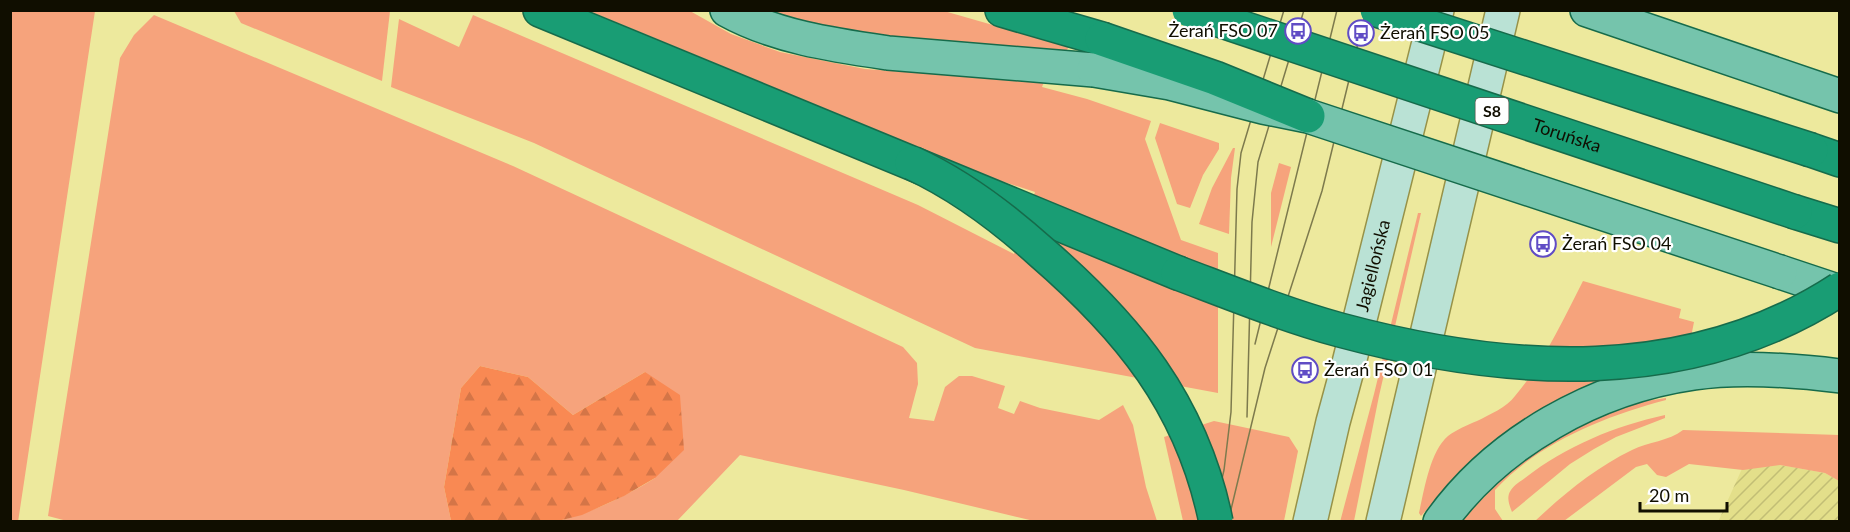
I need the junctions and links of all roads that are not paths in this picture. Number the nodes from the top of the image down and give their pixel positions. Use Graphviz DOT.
graph roads {
  1 [pos="540,10"];
  2 [pos="727,10"];
  3 [pos="1002,10"];
  4 [pos="1189,10"];
  5 [pos="1377,10"];
  6 [pos="1437,10"];
  7 [pos="1503,10"];
  8 [pos="1587,10"];
  9 [pos="1832,93"];
  10 [pos="1308,116"];
  11 [pos="1825,155"];
  12 [pos="912,164"];
  13 [pos="1839,226"];
  14 [pos="1839,290"];
  15 [pos="1839,376"];
  16 [pos="1216,522"];
  17 [pos="1310,522"];
  18 [pos="1383,522"];
  19 [pos="1440,522"];
  1 -- 12 [label="highway"];
  2 -- 10 [label="main road, bridge"];
  3 -- 10 [label="highway, bridge"];
  4 -- 13 [label="highway, Toruńska / S8, bridge"];
  5 -- 11 [label="highway, bridge"];
  6 -- 17 [label="main road, Jagiellońska"];
  7 -- 18 [label="main road"];
  8 -- 9 [label="main road"];
  10 -- 14 [label="main road, bridge"];
  12 -- 14 [label="highway, bridge"];
  12 -- 16 [label="highway, bridge"];
  15 -- 19 [label="main road"];
}
